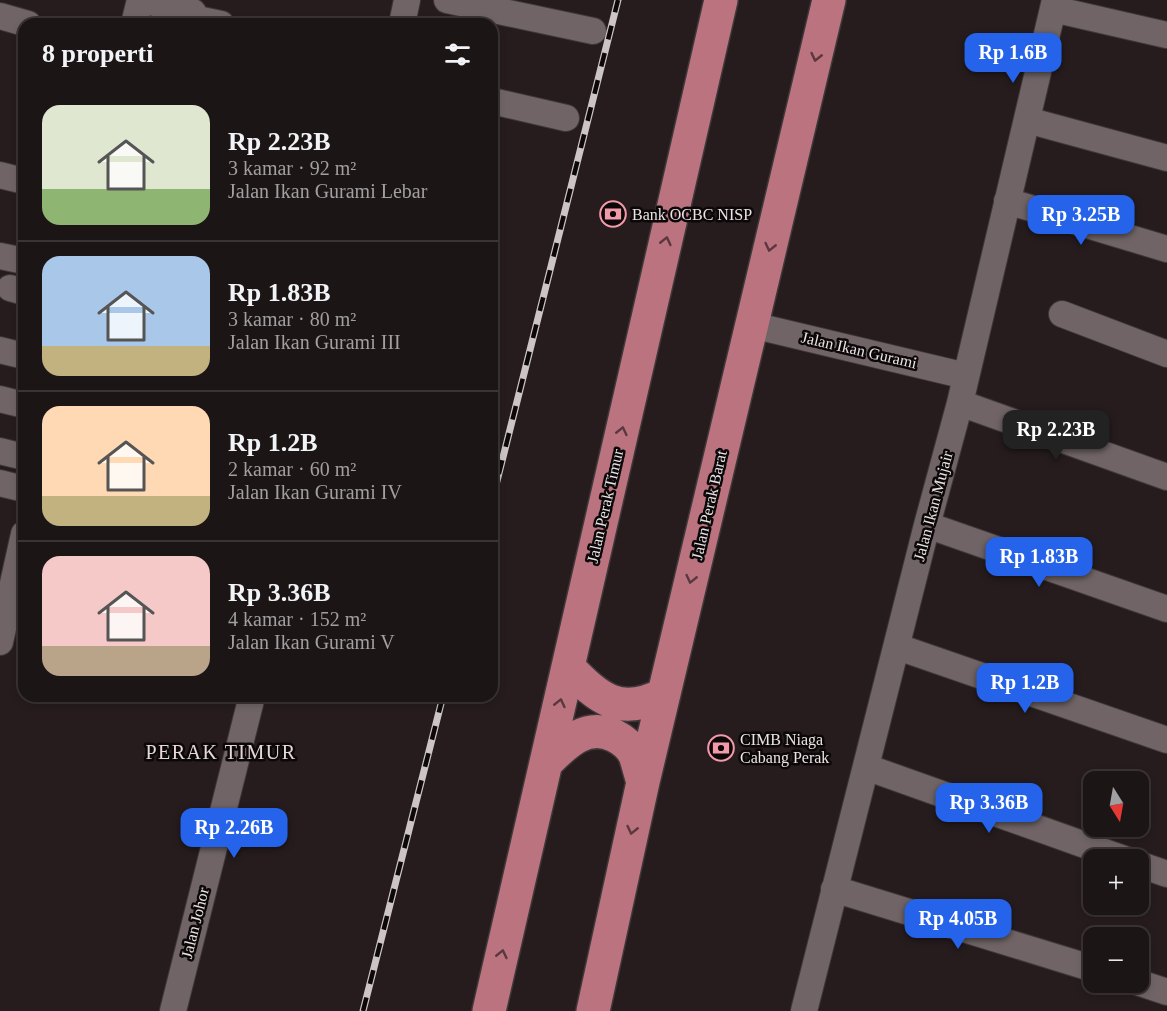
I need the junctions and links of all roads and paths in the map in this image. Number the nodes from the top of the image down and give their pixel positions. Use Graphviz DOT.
graph roads {
  1 [pos="141,0"];
  2 [pos="407,0"];
  3 [pos="447,0"];
  4 [pos="721,0"];
  5 [pos="829,0"];
  6 [pos="1054,4"];
  7 [pos="0,16"];
  8 [pos="136,18"];
  9 [pos="196,18"];
  10 [pos="403,18"];
  11 [pos="18,21"];
  12 [pos="593,31"];
  13 [pos="1167,35"];
  14 [pos="498,102"];
  15 [pos="566,118"];
  16 [pos="1027,120"];
  17 [pos="1167,158"];
  18 [pos="0,175"];
  19 [pos="18,180"];
  20 [pos="1007,201"];
  21 [pos="1167,249"];
  22 [pos="0,256"];
  23 [pos="18,260"];
  24 [pos="1062,314"];
  25 [pos="752,325"];
  26 [pos="0,350"];
  27 [pos="18,354"];
  28 [pos="1167,354"];
  29 [pos="966,376"];
  30 [pos="0,399"];
  31 [pos="960,403"];
  32 [pos="18,404"];
  33 [pos="0,452"];
  34 [pos="18,456"];
  35 [pos="1167,477"];
  36 [pos="0,483"];
  37 [pos="18,488"];
  38 [pos="927,525"];
  39 [pos="18,560"];
  40 [pos="12,585"];
  41 [pos="1167,609"];
  42 [pos="0,642"];
  43 [pos="898,647"];
  44 [pos="568,667"];
  45 [pos="664,694"];
  46 [pos="250,702"];
  47 [pos="1167,740"];
  48 [pos="547,762"];
  49 [pos="866,767"];
  50 [pos="643,782"];
  51 [pos="1096,849"];
  52 [pos="1149,868"];
  53 [pos="1167,874"];
  54 [pos="834,889"];
  55 [pos="1083,966"];
  56 [pos="1149,986"];
  57 [pos="1167,992"];
  58 [pos="173,1011"];
  59 [pos="489,1011"];
  60 [pos="593,1011"];
  61 [pos="804,1011"];
  1 -- 8 [label="street"];
  1 -- 9 [label="street"];
  2 -- 10 [label="street"];
  3 -- 12 [label="street"];
  44 -- 4 [label="highway, Jalan Perak Timur, one-way"];
  5 -- 25 [label="highway, Jalan Perak Barat, one-way"];
  6 -- 13 [label="street"];
  6 -- 16 [label="street, Jalan Ikan Mujair"];
  7 -- 11 [label="street"];
  14 -- 15 [label="street"];
  16 -- 17 [label="street"];
  16 -- 20 [label="street, Jalan Ikan Mujair"];
  18 -- 19 [label="street"];
  20 -- 21 [label="street"];
  20 -- 29 [label="street, Jalan Ikan Mujair"];
  22 -- 23 [label="street"];
  24 -- 28 [label="street"];
  25 -- 29 [label="street, Jalan Ikan Gurami"];
  25 -- 45 [label="highway, Jalan Perak Barat, one-way"];
  26 -- 27 [label="street"];
  29 -- 31 [label="street, Jalan Ikan Mujair"];
  30 -- 32 [label="street"];
  31 -- 35 [label="street"];
  31 -- 38 [label="street, Jalan Ikan Mujair"];
  33 -- 34 [label="street"];
  36 -- 37 [label="street"];
  38 -- 41 [label="street"];
  38 -- 43 [label="street, Jalan Ikan Mujair"];
  39 -- 40 [label="street"];
  40 -- 42 [label="street"];
  43 -- 47 [label="street"];
  43 -- 49 [label="street, Jalan Ikan Mujair"];
  44 -- 45 [label="highway"];
  48 -- 44 [label="highway, Jalan Perak Timur, one-way"];
  45 -- 50 [label="highway, Jalan Perak Barat"];
  46 -- 58 [label="street, Jalan Johor"];
  48 -- 50 [label="highway"];
  59 -- 48 [label="highway, Jalan Perak Timur, one-way"];
  49 -- 51 [label="street"];
  49 -- 54 [label="street, Jalan Ikan Mujair"];
  50 -- 60 [label="highway, Jalan Perak Barat, one-way"];
  52 -- 53 [label="street"];
  54 -- 55 [label="street"];
  54 -- 61 [label="street, Jalan Ikan Mujair"];
  56 -- 57 [label="street"];
}
